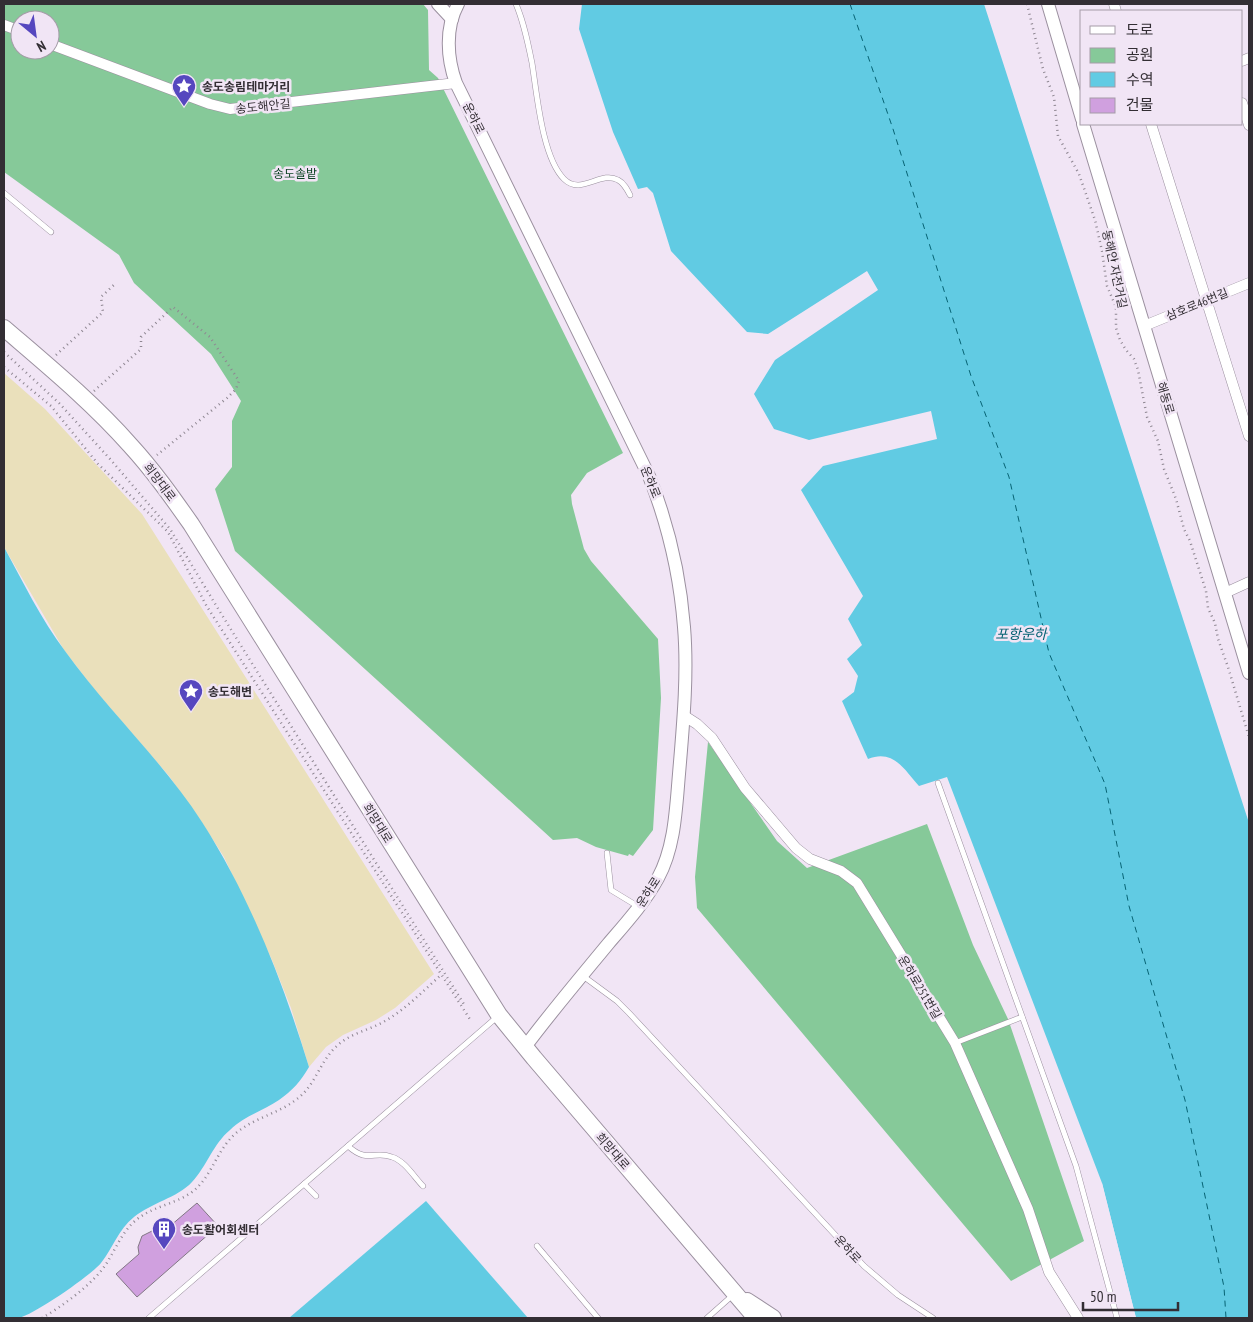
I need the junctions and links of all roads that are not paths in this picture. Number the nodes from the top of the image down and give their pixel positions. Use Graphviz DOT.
graph roads {
  1 [pos="438,4"];
  2 [pos="458,4"];
  3 [pos="516,4"];
  4 [pos="1048,4"];
  5 [pos="452,19"];
  6 [pos="60,48"];
  7 [pos="456,83"];
  8 [pos="1243,106"];
  9 [pos="1080,110"];
  10 [pos="1084,125"];
  11 [pos="1151,125"];
  12 [pos="1249,125"];
  13 [pos="4,193"];
  14 [pos="630,195"];
  15 [pos="51,232"];
  16 [pos="1249,282"];
  17 [pos="1207,300"];
  18 [pos="1144,326"];
  19 [pos="4,328"];
  20 [pos="1249,436"];
  21 [pos="1249,582"];
  22 [pos="1225,593"];
  23 [pos="1249,673"];
  24 [pos="683,715"];
  25 [pos="938,783"];
  26 [pos="607,852"];
  27 [pos="639,907"];
  28 [pos="583,975"];
  29 [pos="499,1015"];
  30 [pos="1022,1017"];
  31 [pos="955,1043"];
  32 [pos="525,1048"];
  33 [pos="348,1146"];
  34 [pos="304,1184"];
  35 [pos="423,1186"];
  36 [pos="316,1196"];
  37 [pos="536,1246"];
  38 [pos="735,1293"];
  39 [pos="149,1318"];
  40 [pos="598,1318"];
  41 [pos="707,1318"];
  42 [pos="748,1318"];
  43 [pos="756,1318"];
  44 [pos="773,1318"];
  45 [pos="933,1318"];
  46 [pos="1078,1318"];
  47 [pos="1117,1318"];
  1 -- 5 [label="street"];
  2 -- 5 [label="street, 운하로"];
  3 -- 14 [label="lane"];
  4 -- 9 [label="street, 해동로"];
  5 -- 7 [label="street, 운하로"];
  6 -- 7 [label="street, 송도해안길"];
  7 -- 24 [label="street, 운하로"];
  8 -- 12 [label="street"];
  10 -- 18 [label="street, 해동로"];
  11 -- 17 [label="street"];
  13 -- 15 [label="lane"];
  16 -- 17 [label="street, 삼호로46번길"];
  17 -- 18 [label="street, 삼호로46번길"];
  17 -- 20 [label="street"];
  18 -- 22 [label="street, 해동로"];
  19 -- 29 [label="main road, 희망대로"];
  21 -- 22 [label="street"];
  22 -- 23 [label="street, 해동로"];
  24 -- 27 [label="street, 운하로"];
  24 -- 31 [label="street, 운하로251번길"];
  25 -- 30 [label="lane"];
  26 -- 27 [label="lane"];
  27 -- 28 [label="street, 운하로"];
  28 -- 32 [label="street, 운하로"];
  28 -- 45 [label="lane, 운하로"];
  29 -- 32 [label="main road, 희망대로"];
  29 -- 33 [label="lane"];
  30 -- 31 [label="lane"];
  30 -- 47 [label="lane"];
  31 -- 46 [label="street, 운하로251번길"];
  32 -- 38 [label="main road, 희망대로"];
  33 -- 34 [label="lane"];
  33 -- 35 [label="lane"];
  34 -- 36 [label="lane"];
  34 -- 39 [label="lane"];
  37 -- 40 [label="lane"];
  38 -- 41 [label="lane"];
  38 -- 42 [label="main road"];
  38 -- 43 [label="main road, 희망대로"];
  38 -- 44 [label="main road"];
}
